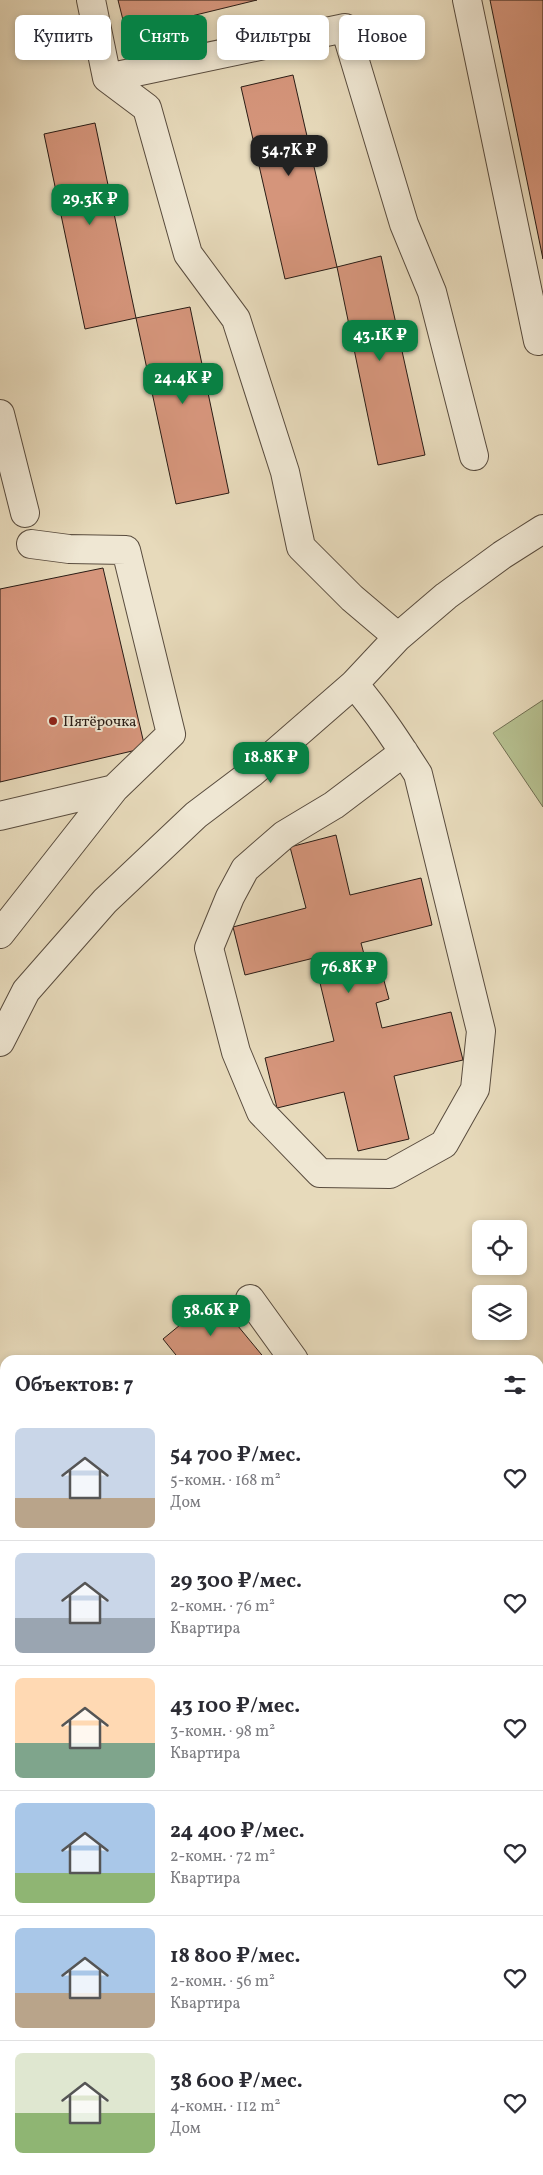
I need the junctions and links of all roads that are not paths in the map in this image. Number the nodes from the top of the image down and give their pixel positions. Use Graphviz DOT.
graph roads {
  1 [pos="90,0"];
  2 [pos="467,0"];
  3 [pos="107,78"];
  4 [pos="538,341"];
  5 [pos="0,414"];
  6 [pos="474,456"];
  7 [pos="25,512"];
  8 [pos="543,529"];
  9 [pos="31,544"];
  10 [pos="398,637"];
  11 [pos="354,684"];
  12 [pos="404,752"];
  13 [pos="114,789"];
  14 [pos="0,816"];
  15 [pos="0,934"];
  16 [pos="13,991"];
  17 [pos="0,1042"];
  18 [pos="250,1299"];
  19 [pos="290,1355"];
  1 -- 3 [label="street"];
  2 -- 4 [label="street"];
  3 -- 6 [label="street"];
  3 -- 10 [label="street"];
  5 -- 7 [label="street"];
  8 -- 10 [label="street"];
  9 -- 13 [label="street"];
  10 -- 11 [label="street"];
  11 -- 12 [label="street"];
  11 -- 16 [label="street"];
  12 -- 12 [label="street"];
  13 -- 14 [label="street"];
  13 -- 15 [label="street"];
  16 -- 17 [label="street"];
  18 -- 19 [label="street"];
}
